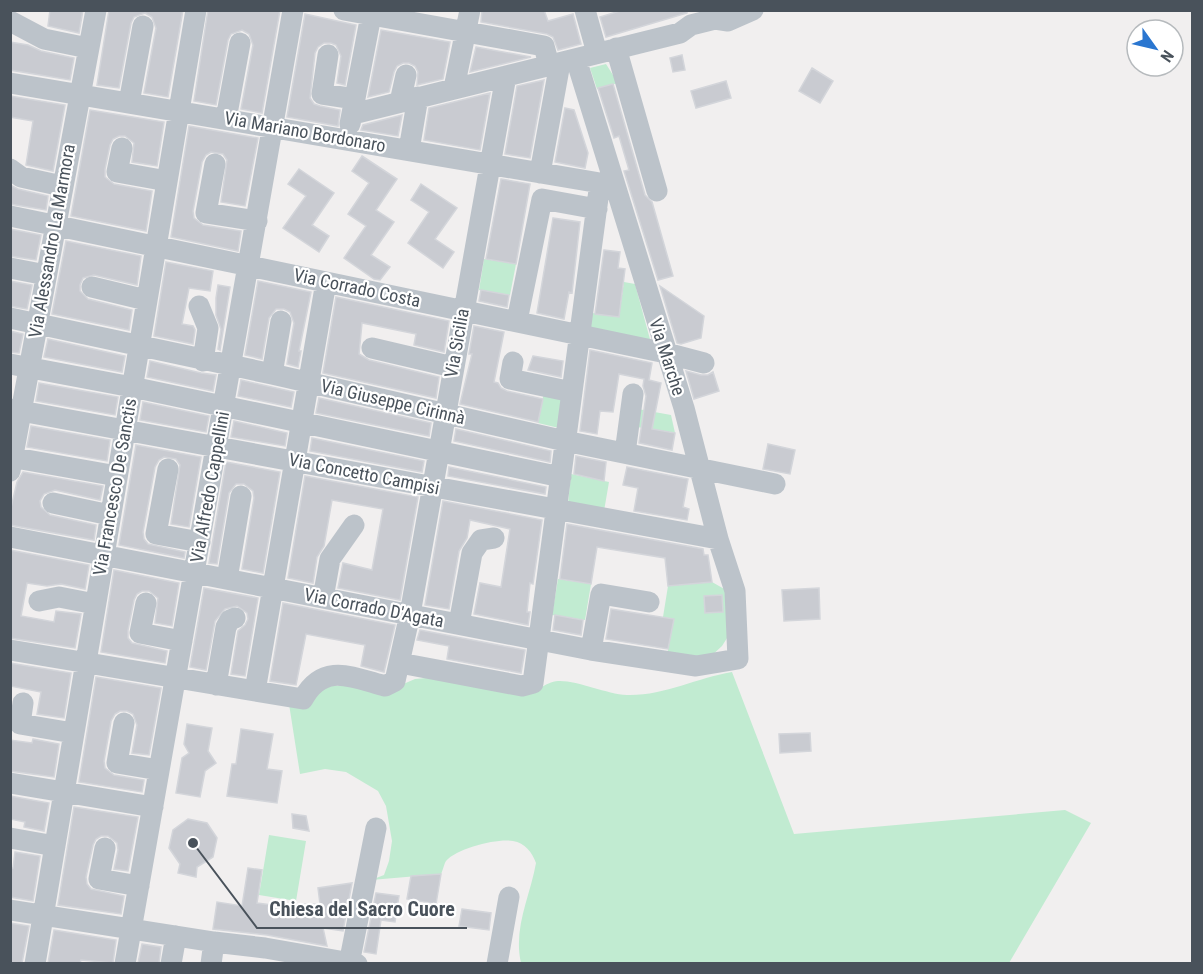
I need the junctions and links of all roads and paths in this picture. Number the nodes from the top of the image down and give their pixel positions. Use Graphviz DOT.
graph roads {
  1 [pos="96,10"];
  2 [pos="196,10"];
  3 [pos="293,10"];
  4 [pos="344,10"];
  5 [pos="470,10"];
  6 [pos="585,10"];
  7 [pos="372,13"];
  8 [pos="742,14"];
  9 [pos="10,21"];
  10 [pos="143,26"];
  11 [pos="465,32"];
  12 [pos="240,43"];
  13 [pos="88,48"];
  14 [pos="607,51"];
  15 [pos="328,56"];
  16 [pos="562,62"];
  17 [pos="406,75"];
  18 [pos="506,76"];
  19 [pos="10,83"];
  20 [pos="454,88"];
  21 [pos="79,94"];
  22 [pos="409,100"];
  23 [pos="129,103"];
  24 [pos="354,106"];
  25 [pos="178,111"];
  26 [pos="226,119"];
  27 [pos="274,127"];
  28 [pos="347,140"];
  29 [pos="122,148"];
  30 [pos="409,150"];
  31 [pos="214,164"];
  32 [pos="488,164"];
  33 [pos="10,169"];
  34 [pos="540,173"];
  35 [pos="167,181"];
  36 [pos="607,181"];
  37 [pos="62,186"];
  38 [pos="657,191"];
  39 [pos="597,209"];
  40 [pos="10,216"];
  41 [pos="257,221"];
  42 [pos="55,226"];
  43 [pos="156,246"];
  44 [pos="250,264"];
  45 [pos="10,268"];
  46 [pos="46,275"];
  47 [pos="326,282"];
  48 [pos="92,287"];
  49 [pos="146,300"];
  50 [pos="199,306"];
  51 [pos="463,310"];
  52 [pos="10,318"];
  53 [pos="281,321"];
  54 [pos="517,321"];
  55 [pos="37,324"];
  56 [pos="580,335"];
  57 [pos="138,347"];
  58 [pos="372,348"];
  59 [pos="666,353"];
  60 [pos="203,361"];
  61 [pos="513,362"];
  62 [pos="704,363"];
  63 [pos="20,366"];
  64 [pos="232,366"];
  65 [pos="453,368"];
  66 [pos="272,374"];
  67 [pos="308,383"];
  68 [pos="132,387"];
  69 [pos="572,392"];
  70 [pos="633,394"];
  71 [pos="224,408"];
  72 [pos="16,410"];
  73 [pos="445,414"];
  74 [pos="301,423"];
  75 [pos="124,429"];
  76 [pos="565,441"];
  77 [pos="217,446"];
  78 [pos="438,452"];
  79 [pos="625,453"];
  80 [pos="295,461"];
  81 [pos="11,462"];
  82 [pos="699,467"];
  83 [pos="168,469"];
  84 [pos="117,476"];
  85 [pos="561,477"];
  86 [pos="775,484"];
  87 [pos="432,487"];
  88 [pos="241,496"];
  89 [pos="53,503"];
  90 [pos="556,511"];
  91 [pos="110,515"];
  92 [pos="354,525"];
  93 [pos="10,537"];
  94 [pos="494,538"];
  95 [pos="718,539"];
  96 [pos="200,542"];
  97 [pos="103,556"];
  98 [pos="195,573"];
  99 [pos="227,579"];
  100 [pos="274,588"];
  101 [pos="323,598"];
  102 [pos="39,601"];
  103 [pos="649,602"];
  104 [pos="146,603"];
  105 [pos="94,604"];
  106 [pos="410,614"];
  107 [pos="235,618"];
  108 [pos="459,624"];
  109 [pos="539,639"];
  110 [pos="182,641"];
  111 [pos="10,650"];
  112 [pos="591,650"];
  113 [pos="738,659"];
  114 [pos="85,663"];
  115 [pos="398,672"];
  116 [pos="176,678"];
  117 [pos="216,685"];
  118 [pos="255,691"];
  119 [pos="23,703"];
  120 [pos="124,723"];
  121 [pos="73,733"];
  122 [pos="159,770"];
  123 [pos="10,783"];
  124 [pos="64,792"];
  125 [pos="153,807"];
  126 [pos="375,828"];
  127 [pos="10,838"];
  128 [pos="55,846"];
  129 [pos="105,848"];
  130 [pos="139,886"];
  131 [pos="509,897"];
  132 [pos="10,910"];
  133 [pos="43,915"];
  134 [pos="131,929"];
  135 [pos="176,936"];
  136 [pos="214,942"];
  137 [pos="264,956"];
  138 [pos="35,963"];
  139 [pos="125,963"];
  140 [pos="171,963"];
  141 [pos="211,963"];
  142 [pos="352,963"];
  143 [pos="497,963"];
  1 -- 13 [label="street, Via Alessandro La Marmora"];
  2 -- 25 [label="street, Via Francesco De Sanctis"];
  3 -- 27 [label="street, Via Alfredo Cappellini"];
  4 -- 7 [label="street"];
  5 -- 11 [label="street"];
  6 -- 14 [label="street"];
  7 -- 11 [label="street"];
  7 -- 24 [label="street"];
  8 -- 14 [label="street"];
  9 -- 13 [label="street"];
  10 -- 23 [label="street"];
  11 -- 16 [label="street, Via Marche"];
  11 -- 20 [label="street"];
  12 -- 26 [label="street"];
  13 -- 21 [label="street, Via Alessandro La Marmora"];
  14 -- 16 [label="street"];
  14 -- 38 [label="street"];
  15 -- 24 [label="street"];
  16 -- 18 [label="street"];
  16 -- 34 [label="street"];
  16 -- 36 [label="street, Via Marche"];
  17 -- 22 [label="street"];
  18 -- 20 [label="street"];
  18 -- 32 [label="street, Via Sicilia"];
  19 -- 21 [label="street, Via Mariano Bordonaro"];
  20 -- 22 [label="street"];
  21 -- 23 [label="street, Via Mariano Bordonaro"];
  21 -- 37 [label="street, Via Alessandro La Marmora"];
  22 -- 24 [label="street"];
  22 -- 30 [label="street"];
  23 -- 25 [label="street, Via Mariano Bordonaro"];
  24 -- 28 [label="street"];
  25 -- 26 [label="street, Via Mariano Bordonaro"];
  25 -- 35 [label="street, Via Francesco De Sanctis"];
  26 -- 27 [label="street, Via Mariano Bordonaro"];
  27 -- 28 [label="street, Via Mariano Bordonaro"];
  27 -- 41 [label="street, Via Alfredo Cappellini"];
  28 -- 30 [label="street, Via Mariano Bordonaro"];
  29 -- 35 [label="street"];
  30 -- 32 [label="street, Via Mariano Bordonaro"];
  31 -- 41 [label="street"];
  32 -- 34 [label="street, Via Mariano Bordonaro"];
  32 -- 51 [label="street, Via Sicilia"];
  33 -- 37 [label="street"];
  34 -- 36 [label="street, Via Mariano Bordonaro"];
  35 -- 43 [label="street, Via Francesco De Sanctis"];
  36 -- 39 [label="street"];
  36 -- 59 [label="street, Via Marche"];
  37 -- 42 [label="street, Via Alessandro La Marmora"];
  39 -- 54 [label="street"];
  39 -- 56 [label="street"];
  40 -- 42 [label="street, Via Corrado Costa"];
  41 -- 44 [label="street, Via Alfredo Cappellini"];
  42 -- 43 [label="street, Via Corrado Costa"];
  42 -- 46 [label="street, Via Alessandro La Marmora"];
  43 -- 44 [label="street, Via Corrado Costa"];
  43 -- 49 [label="street, Via Francesco De Sanctis"];
  44 -- 47 [label="street, Via Corrado Costa"];
  44 -- 64 [label="street, Via Alfredo Cappellini"];
  45 -- 46 [label="street"];
  46 -- 55 [label="street, Via Alessandro La Marmora"];
  47 -- 51 [label="street, Via Corrado Costa"];
  47 -- 67 [label="street"];
  48 -- 49 [label="street"];
  49 -- 57 [label="street, Via Francesco De Sanctis"];
  50 -- 60 [label="street"];
  51 -- 54 [label="street, Via Corrado Costa"];
  51 -- 65 [label="street, Via Sicilia"];
  52 -- 55 [label="street, Via Giuseppe Cirinnà"];
  53 -- 66 [label="street"];
  54 -- 56 [label="street, Via Corrado Costa"];
  55 -- 57 [label="street, Via Giuseppe Cirinnà"];
  55 -- 63 [label="street, Via Alessandro La Marmora"];
  56 -- 59 [label="street, Via Corrado Costa"];
  56 -- 69 [label="street"];
  57 -- 60 [label="street, Via Giuseppe Cirinnà"];
  57 -- 68 [label="street, Via Francesco De Sanctis"];
  58 -- 65 [label="street"];
  59 -- 62 [label="street, Via Corrado Costa"];
  59 -- 82 [label="street, Via Marche"];
  60 -- 64 [label="street, Via Giuseppe Cirinnà"];
  61 -- 69 [label="street"];
  63 -- 68 [label="street"];
  63 -- 72 [label="street, Via Alessandro La Marmora"];
  64 -- 66 [label="street, Via Giuseppe Cirinnà"];
  64 -- 71 [label="street, Via Alfredo Cappellini"];
  65 -- 73 [label="street, Via Sicilia"];
  66 -- 67 [label="street, Via Giuseppe Cirinnà"];
  67 -- 73 [label="street, Via Giuseppe Cirinnà"];
  67 -- 74 [label="street"];
  68 -- 71 [label="street"];
  68 -- 75 [label="street, Via Francesco De Sanctis"];
  69 -- 76 [label="street"];
  70 -- 79 [label="street"];
  71 -- 74 [label="street"];
  71 -- 77 [label="street, Via Alfredo Cappellini"];
  72 -- 75 [label="street, Via Concetto Campisi"];
  72 -- 81 [label="street, Via Alessandro La Marmora"];
  73 -- 76 [label="street, Via Giuseppe Cirinnà"];
  73 -- 78 [label="street, Via Sicilia"];
  74 -- 78 [label="street"];
  74 -- 80 [label="street"];
  75 -- 77 [label="street, Via Concetto Campisi"];
  75 -- 84 [label="street, Via Francesco De Sanctis"];
  76 -- 79 [label="street, Via Giuseppe Cirinnà"];
  76 -- 85 [label="street"];
  77 -- 80 [label="street, Via Concetto Campisi"];
  77 -- 96 [label="street, Via Alfredo Cappellini"];
  78 -- 85 [label="street"];
  78 -- 87 [label="street, Via Sicilia"];
  79 -- 82 [label="street, Via Giuseppe Cirinnà"];
  80 -- 87 [label="street, Via Concetto Campisi"];
  80 -- 100 [label="street"];
  81 -- 84 [label="street"];
  82 -- 86 [label="street, Via Giuseppe Cirinnà"];
  82 -- 95 [label="street, Via Marche"];
  83 -- 96 [label="street"];
  84 -- 91 [label="street, Via Francesco De Sanctis"];
  85 -- 90 [label="street"];
  87 -- 90 [label="street, Via Concetto Campisi"];
  87 -- 106 [label="street, Via Sicilia"];
  88 -- 99 [label="street"];
  89 -- 91 [label="street"];
  90 -- 95 [label="street, Via Concetto Campisi"];
  90 -- 109 [label="street"];
  91 -- 97 [label="street, Via Francesco De Sanctis"];
  92 -- 101 [label="street"];
  93 -- 97 [label="street, Via Corrado D'Agata"];
  94 -- 108 [label="street"];
  95 -- 113 [label="street, Via Marche"];
  96 -- 98 [label="street, Via Alfredo Cappellini"];
  97 -- 98 [label="street, Via Corrado D'Agata"];
  97 -- 105 [label="street, Via Francesco De Sanctis"];
  98 -- 99 [label="street, Via Corrado D'Agata"];
  98 -- 110 [label="street, Via Alfredo Cappellini"];
  99 -- 100 [label="street, Via Corrado D'Agata"];
  100 -- 101 [label="street, Via Corrado D'Agata"];
  100 -- 118 [label="street"];
  101 -- 106 [label="street, Via Corrado D'Agata"];
  102 -- 105 [label="street"];
  103 -- 112 [label="street"];
  104 -- 110 [label="street"];
  105 -- 114 [label="street, Via Francesco De Sanctis"];
  106 -- 108 [label="street, Via Corrado D'Agata"];
  106 -- 115 [label="street, Via Sicilia"];
  107 -- 117 [label="street"];
  108 -- 109 [label="street, Via Corrado D'Agata"];
  109 -- 112 [label="street, Via Corrado D'Agata"];
  109 -- 115 [label="street"];
  110 -- 116 [label="street, Via Alfredo Cappellini"];
  111 -- 114 [label="street"];
  112 -- 113 [label="street, Via Corrado D'Agata"];
  114 -- 116 [label="street"];
  114 -- 121 [label="street, Via Francesco De Sanctis"];
  115 -- 118 [label="street"];
  116 -- 117 [label="street"];
  116 -- 122 [label="street, Via Alfredo Cappellini"];
  117 -- 118 [label="street"];
  119 -- 121 [label="street"];
  120 -- 122 [label="street"];
  121 -- 124 [label="street, Via Francesco De Sanctis"];
  122 -- 125 [label="street, Via Alfredo Cappellini"];
  123 -- 124 [label="street"];
  124 -- 125 [label="street"];
  124 -- 128 [label="street, Via Francesco De Sanctis"];
  125 -- 130 [label="street, Via Alfredo Cappellini"];
  126 -- 142 [label="street"];
  127 -- 128 [label="street"];
  128 -- 133 [label="street, Via Francesco De Sanctis"];
  129 -- 130 [label="street"];
  130 -- 134 [label="street, Via Alfredo Cappellini"];
  131 -- 143 [label="street"];
  132 -- 133 [label="street"];
  133 -- 134 [label="street"];
  133 -- 138 [label="street, Via Francesco De Sanctis"];
  134 -- 135 [label="street"];
  134 -- 139 [label="street, Via Alfredo Cappellini"];
  135 -- 136 [label="street"];
  135 -- 140 [label="street"];
  136 -- 137 [label="street"];
  136 -- 141 [label="street"];
  137 -- 142 [label="street"];
}
